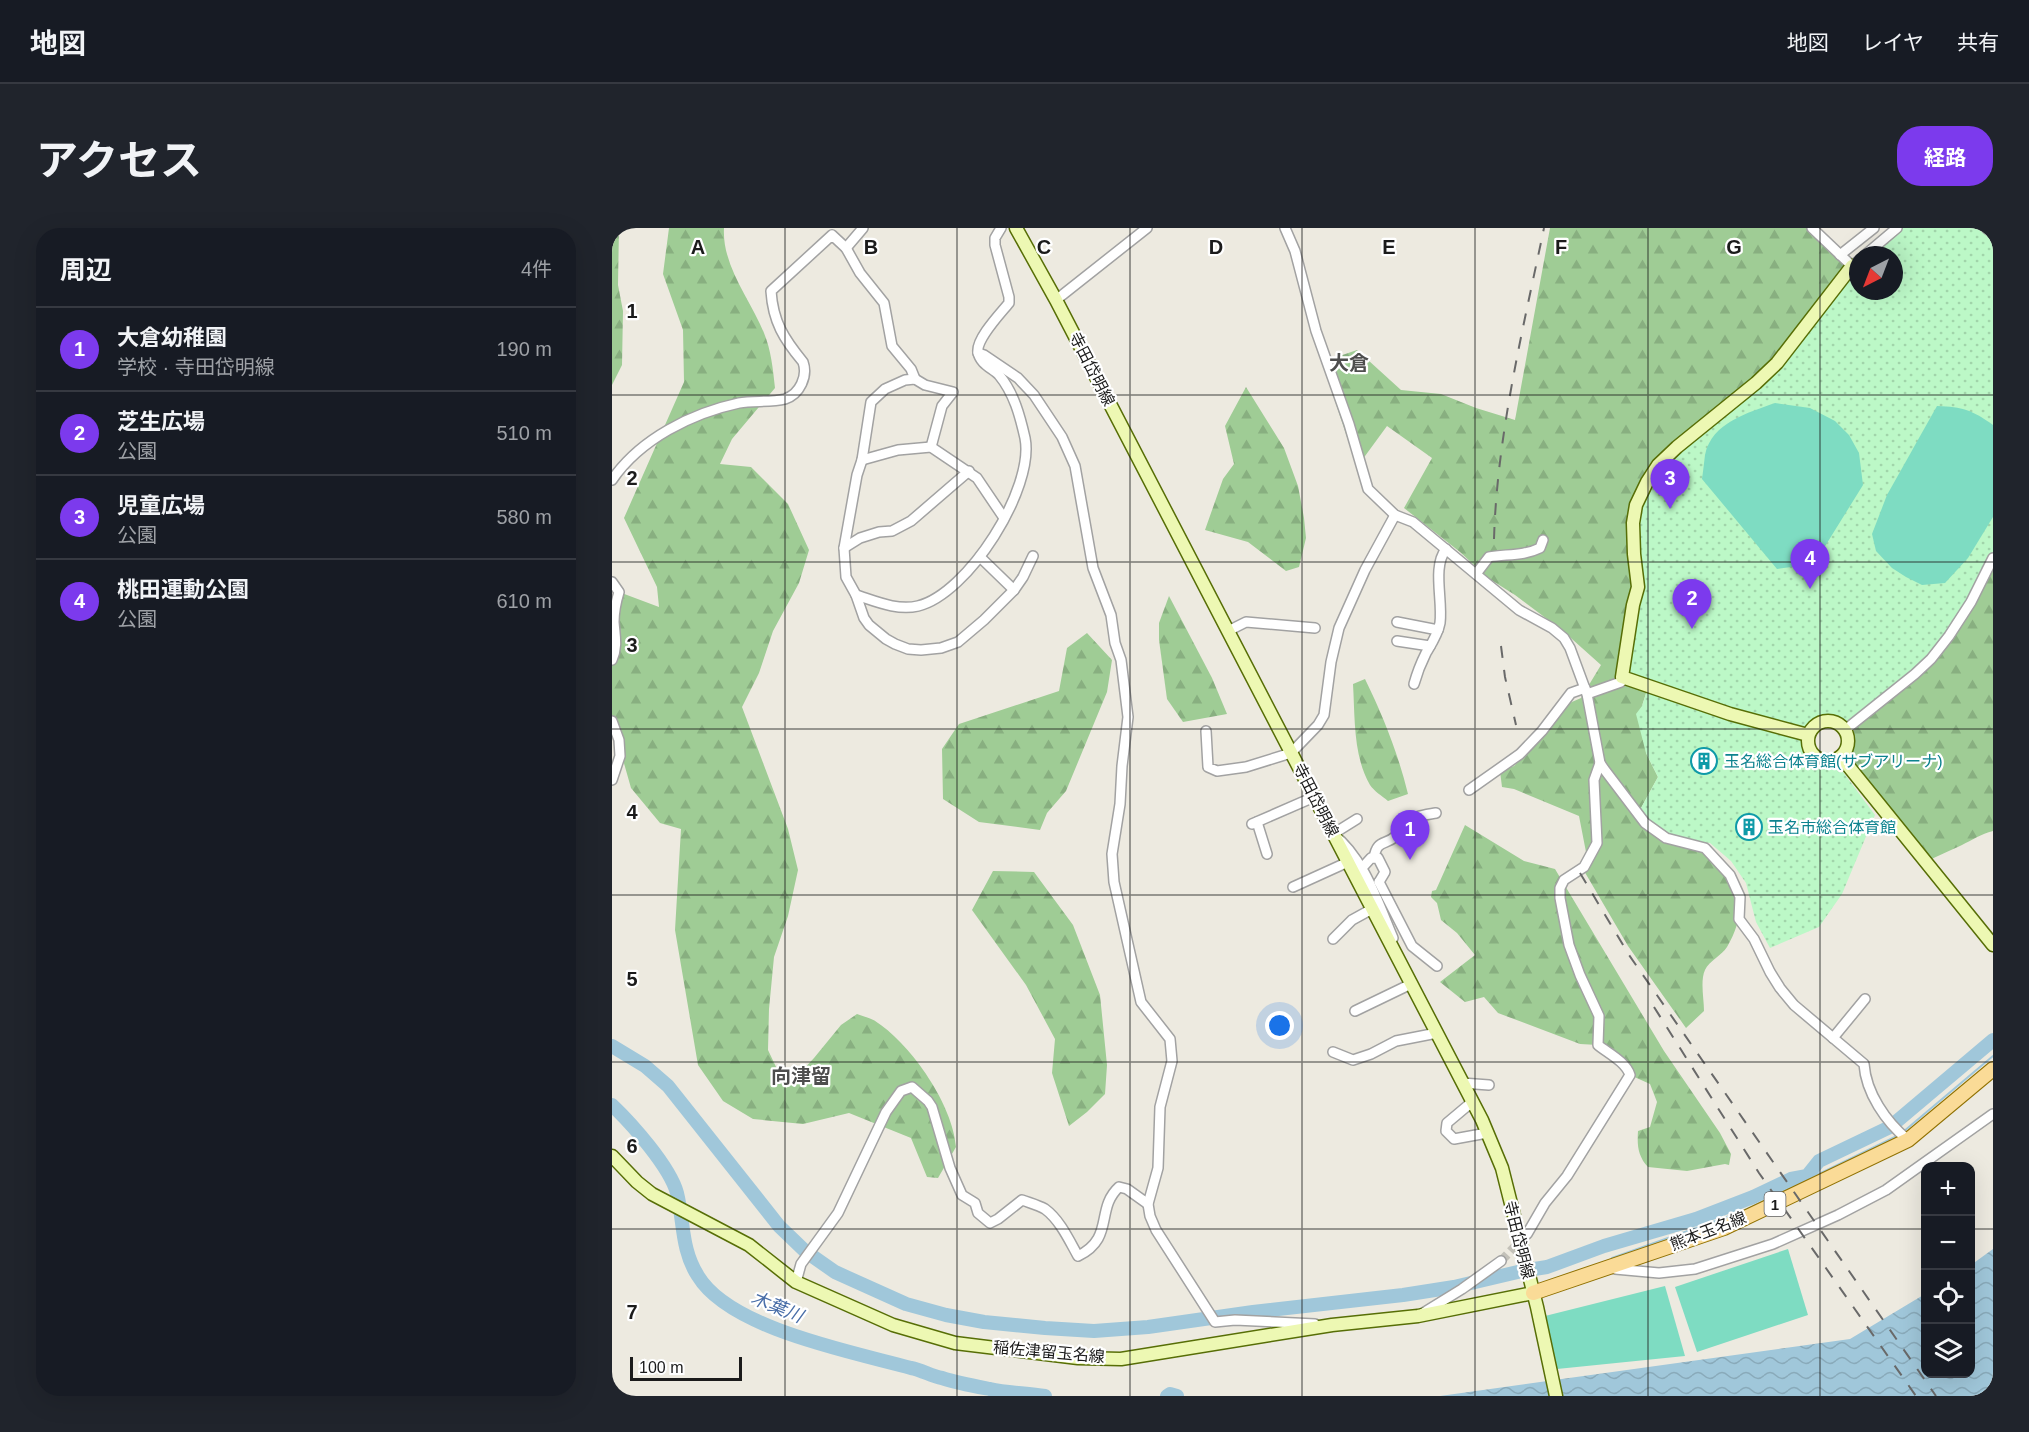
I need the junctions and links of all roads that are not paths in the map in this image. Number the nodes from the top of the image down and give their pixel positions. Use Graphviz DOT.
graph roads {
  1 [pos="863,228"];
  2 [pos="1001,228"];
  3 [pos="1016,228"];
  4 [pos="1147,228"];
  5 [pos="1812,228"];
  6 [pos="1875,228"];
  7 [pos="1897,228"];
  8 [pos="1986,228"];
  9 [pos="1288,230"];
  10 [pos="1993,233"];
  11 [pos="1876,246"];
  12 [pos="846,248"];
  13 [pos="1840,255"];
  14 [pos="1849,260"];
  15 [pos="1849,272"];
  16 [pos="1056,300"];
  17 [pos="978,353"];
  18 [pos="915,379"];
  19 [pos="931,447"];
  20 [pos="862,460"];
  21 [pos="969,471"];
  22 [pos="612,480"];
  23 [pos="1395,515"];
  24 [pos="1004,518"];
  25 [pos="1543,540"];
  26 [pos="844,548"];
  27 [pos="1446,549"];
  28 [pos="1033,556"];
  29 [pos="980,557"];
  30 [pos="1993,558"];
  31 [pos="1476,574"];
  32 [pos="612,582"];
  33 [pos="1014,590"];
  34 [pos="856,595"];
  35 [pos="1397,622"];
  36 [pos="1315,628"];
  37 [pos="1438,630"];
  38 [pos="1228,631"];
  39 [pos="1397,641"];
  40 [pos="1430,646"];
  41 [pos="612,660"];
  42 [pos="1622,677"];
  43 [pos="1414,684"];
  44 [pos="1586,691"];
  45 [pos="612,721"];
  46 [pos="1845,730"];
  47 [pos="1206,731"];
  48 [pos="1808,735"];
  49 [pos="1291,753"];
  50 [pos="1841,758"];
  51 [pos="1600,763"];
  52 [pos="612,780"];
  53 [pos="1469,790"];
  54 [pos="1314,797"];
  55 [pos="1436,813"];
  56 [pos="1357,819"];
  57 [pos="1333,834"];
  58 [pos="1267,854"];
  59 [pos="1374,858"];
  60 [pos="1348,862"];
  61 [pos="1361,869"];
  62 [pos="1379,882"];
  63 [pos="1368,883"];
  64 [pos="1293,887"];
  65 [pos="1372,909"];
  66 [pos="1333,939"];
  67 [pos="1993,945"];
  68 [pos="1398,958"];
  69 [pos="1437,966"];
  70 [pos="1411,984"];
  71 [pos="1865,999"];
  72 [pos="1355,1011"];
  73 [pos="1437,1033"];
  74 [pos="1833,1038"];
  75 [pos="1333,1052"];
  76 [pos="1993,1069"];
  77 [pos="1462,1083"];
  78 [pos="1489,1085"];
  79 [pos="1472,1102"];
  80 [pos="1993,1114"];
  81 [pos="1487,1133"];
  82 [pos="1905,1138"];
  83 [pos="612,1156"];
  84 [pos="1148,1204"];
  85 [pos="1527,1234"];
  86 [pos="1501,1261"];
  87 [pos="1606,1269"];
  88 [pos="796,1282"];
  89 [pos="1533,1293"];
  90 [pos="1418,1316"];
  91 [pos="1332,1324"];
  92 [pos="1556,1396"];
  1 -- 12 [label="street"];
  2 -- 17 [label="street"];
  3 -- 16 [label="main road, 寺田岱明線"];
  4 -- 16 [label="street"];
  5 -- 13 [label="street"];
  6 -- 13 [label="street"];
  7 -- 11 [label="street"];
  8 -- 10 [label="street"];
  9 -- 23 [label="street"];
  12 -- 18 [label="street"];
  12 -- 22 [label="street"];
  13 -- 14 [label="street"];
  15 -- 42 [label="main road"];
  16 -- 38 [label="main road, 寺田岱明線"];
  17 -- 24 [label="street"];
  17 -- 84 [label="street"];
  18 -- 19 [label="street"];
  18 -- 20 [label="street"];
  19 -- 20 [label="street"];
  19 -- 21 [label="street"];
  20 -- 26 [label="street"];
  21 -- 24 [label="street"];
  21 -- 26 [label="street"];
  23 -- 27 [label="street"];
  23 -- 49 [label="street"];
  24 -- 29 [label="street"];
  25 -- 31 [label="street"];
  26 -- 34 [label="street"];
  27 -- 31 [label="street"];
  27 -- 37 [label="street"];
  28 -- 33 [label="street"];
  29 -- 33 [label="street"];
  29 -- 34 [label="street"];
  30 -- 46 [label="street"];
  31 -- 44 [label="street"];
  32 -- 41 [label="street"];
  33 -- 34 [label="street"];
  35 -- 37 [label="street"];
  36 -- 38 [label="street"];
  37 -- 40 [label="street"];
  38 -- 49 [label="main road, 寺田岱明線"];
  39 -- 40 [label="street"];
  40 -- 43 [label="street"];
  42 -- 44 [label="street"];
  42 -- 48 [label="main road"];
  44 -- 51 [label="street"];
  44 -- 53 [label="street"];
  45 -- 52 [label="street"];
  46 -- 48 [label="main road"];
  46 -- 50 [label="main road"];
  47 -- 49 [label="street"];
  48 -- 50 [label="main road"];
  49 -- 54 [label="main road, 寺田岱明線"];
  50 -- 67 [label="main road"];
  51 -- 74 [label="street"];
  51 -- 85 [label="street"];
  54 -- 57 [label="main road, 寺田岱明線"];
  54 -- 58 [label="street"];
  55 -- 59 [label="street"];
  56 -- 57 [label="street"];
  57 -- 60 [label="main road, 寺田岱明線"];
  57 -- 61 [label="street"];
  59 -- 61 [label="street"];
  59 -- 62 [label="street"];
  60 -- 64 [label="street"];
  60 -- 65 [label="main road, 寺田岱明線"];
  61 -- 63 [label="street"];
  62 -- 63 [label="street"];
  62 -- 69 [label="street"];
  63 -- 68 [label="street"];
  65 -- 66 [label="street"];
  65 -- 68 [label="main road, 寺田岱明線"];
  68 -- 70 [label="main road, 寺田岱明線"];
  70 -- 72 [label="street"];
  70 -- 73 [label="main road, 寺田岱明線"];
  71 -- 74 [label="street"];
  73 -- 75 [label="street"];
  73 -- 77 [label="main road, 寺田岱明線"];
  74 -- 82 [label="street"];
  76 -- 82 [label="main road, 熊本玉名線 / 1"];
  77 -- 78 [label="street"];
  77 -- 79 [label="main road, 寺田岱明線"];
  79 -- 81 [label="main road, 寺田岱明線"];
  79 -- 81 [label="street"];
  80 -- 87 [label="street"];
  81 -- 89 [label="main road, 寺田岱明線"];
  82 -- 87 [label="main road, 熊本玉名線 / 1"];
  83 -- 88 [label="main road, 稲佐津留玉名線"];
  84 -- 88 [label="street"];
  84 -- 91 [label="street"];
  86 -- 90 [label="street"];
  87 -- 89 [label="main road, 熊本玉名線 / 1"];
  88 -- 91 [label="main road, 稲佐津留玉名線"];
  89 -- 90 [label="main road, 稲佐津留玉名線"];
  89 -- 92 [label="main road, 寺田岱明線"];
  90 -- 91 [label="main road, 稲佐津留玉名線"];
}
